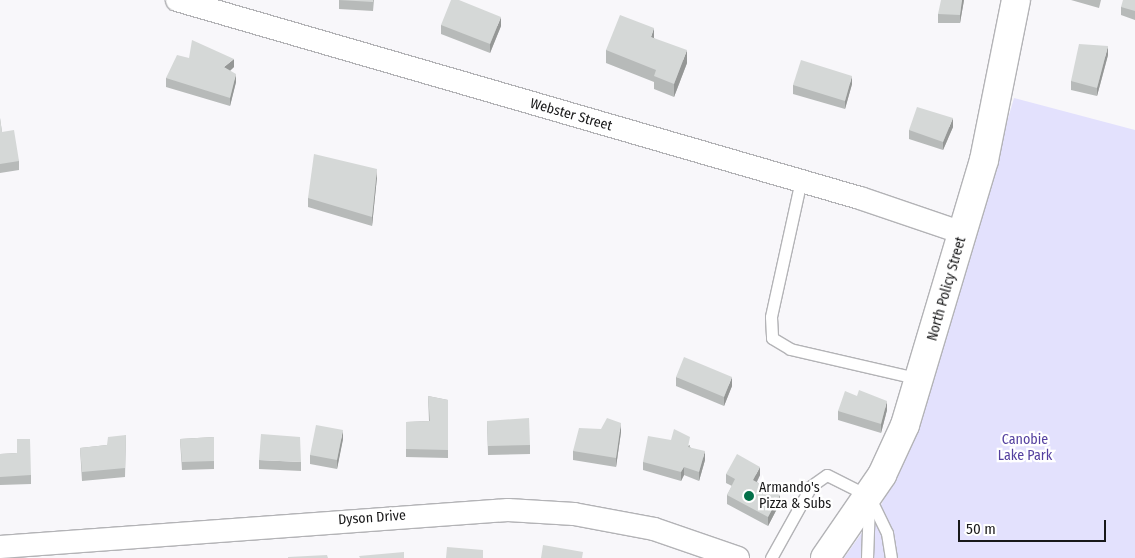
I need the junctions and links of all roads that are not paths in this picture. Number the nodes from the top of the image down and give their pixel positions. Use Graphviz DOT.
graph roads {
  1 [pos="177,0"];
  2 [pos="1016,0"];
  3 [pos="801,180"];
  4 [pos="963,234"];
  5 [pos="920,379"];
  6 [pos="869,496"];
  7 [pos="0,547"];
  8 [pos="738,558"];
  9 [pos="771,558"];
  10 [pos="825,558"];
  11 [pos="868,558"];
  12 [pos="891,558"];
  1 -- 3 [label="street, Webster Street"];
  2 -- 4 [label="street, North Policy Street"];
  3 -- 4 [label="street, Webster Street"];
  3 -- 5 [label="lane"];
  4 -- 5 [label="street, North Policy Street"];
  5 -- 6 [label="street, North Policy Street"];
  6 -- 9 [label="lane"];
  6 -- 10 [label="street, North Policy Street"];
  6 -- 11 [label="lane"];
  6 -- 12 [label="lane"];
  7 -- 8 [label="street, Dyson Drive"];
}
